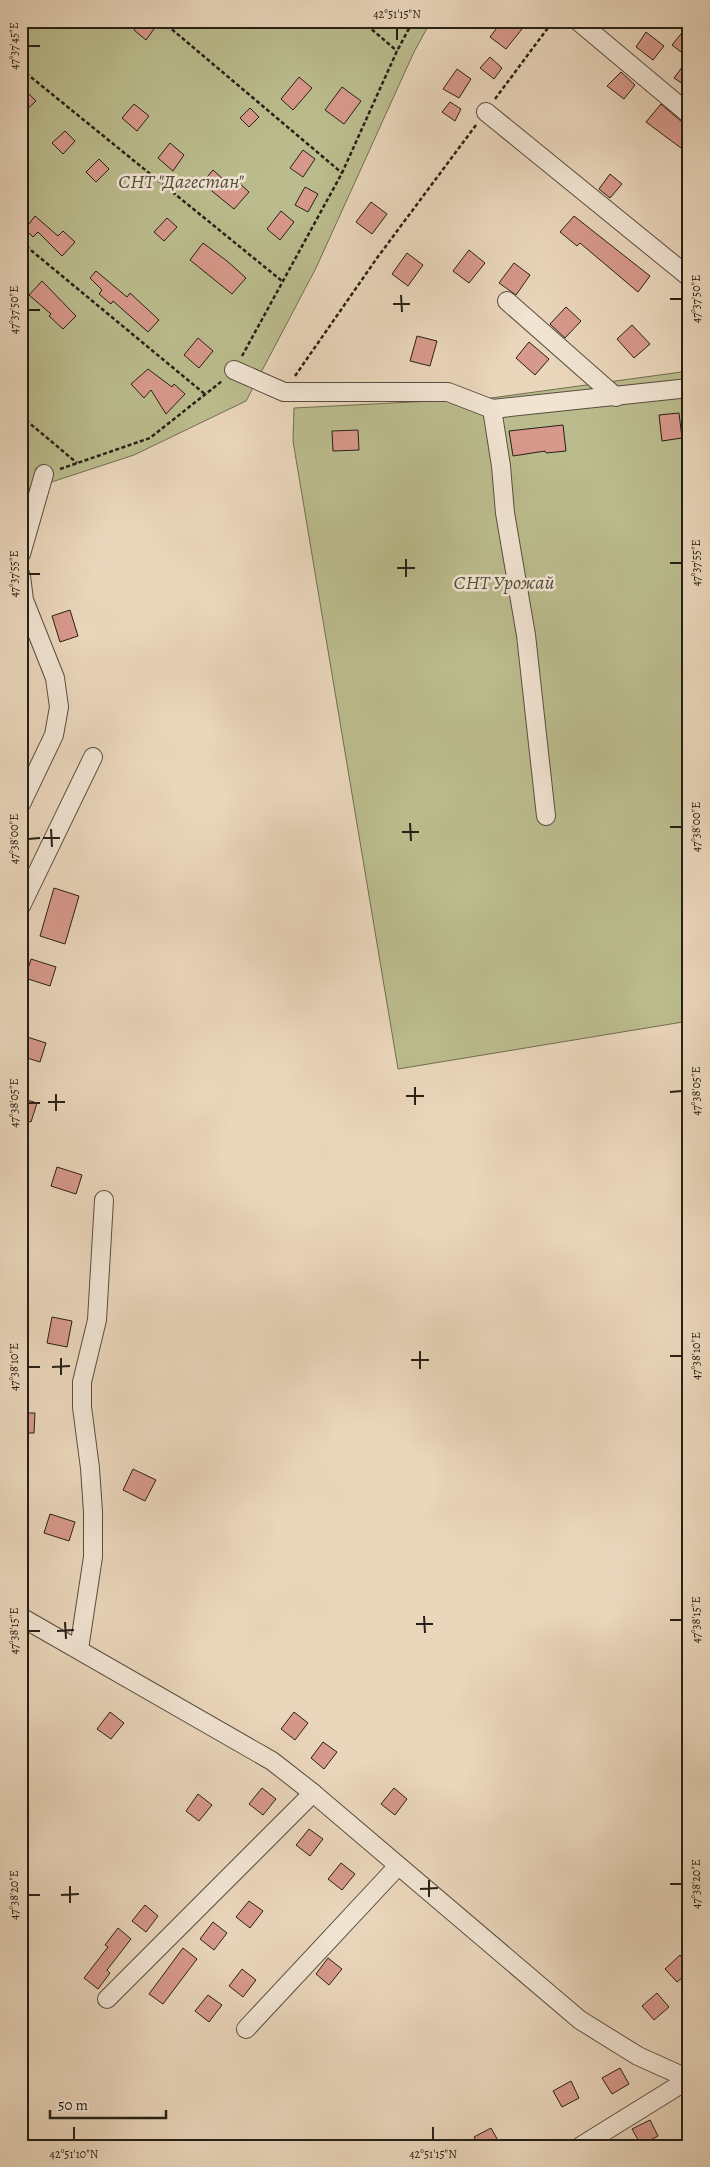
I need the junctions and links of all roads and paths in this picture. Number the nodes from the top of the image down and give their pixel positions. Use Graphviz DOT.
graph roads {
  1 [pos="162,21"];
  2 [pos="362,21"];
  3 [pos="413,21"];
  4 [pos="553,21"];
  5 [pos="578,21"];
  6 [pos="397,52"];
  7 [pos="21,69"];
  8 [pos="486,112"];
  9 [pos="689,114"];
  10 [pos="342,173"];
  11 [pos="21,242"];
  12 [pos="689,277"];
  13 [pos="282,281"];
  14 [pos="507,301"];
  15 [pos="234,370"];
  16 [pos="689,388"];
  17 [pos="284,392"];
  18 [pos="206,395"];
  19 [pos="616,397"];
  20 [pos="492,408"];
  21 [pos="21,416"];
  22 [pos="77,463"];
  23 [pos="44,474"];
  24 [pos="21,554"];
  25 [pos="21,576"];
  26 [pos="94,757"];
  27 [pos="21,804"];
  28 [pos="546,816"];
  29 [pos="21,906"];
  30 [pos="104,1200"];
  31 [pos="21,1617"];
  32 [pos="78,1649"];
  33 [pos="313,1793"];
  34 [pos="398,1866"];
  35 [pos="107,1999"];
  36 [pos="246,2029"];
  37 [pos="689,2079"];
  38 [pos="581,2146"];
  1 -- 10 [label="path"];
  2 -- 6 [label="path"];
  3 -- 6 [label="path"];
  4 -- 8 [label="path"];
  5 -- 9 [label="street"];
  6 -- 10 [label="path"];
  7 -- 13 [label="path"];
  8 -- 12 [label="street"];
  8 -- 17 [label="path"];
  10 -- 13 [label="path"];
  11 -- 18 [label="path"];
  13 -- 15 [label="path"];
  14 -- 19 [label="street"];
  15 -- 17 [label="street"];
  15 -- 18 [label="path"];
  16 -- 19 [label="street"];
  17 -- 20 [label="street"];
  18 -- 22 [label="path"];
  19 -- 20 [label="street"];
  20 -- 28 [label="street"];
  21 -- 22 [label="path"];
  22 -- 23 [label="path"];
  23 -- 24 [label="street"];
  25 -- 27 [label="street"];
  26 -- 29 [label="street"];
  30 -- 32 [label="street"];
  31 -- 32 [label="street"];
  32 -- 33 [label="street"];
  33 -- 34 [label="street"];
  33 -- 35 [label="street"];
  34 -- 36 [label="street"];
  34 -- 37 [label="street"];
  37 -- 38 [label="street"];
}
